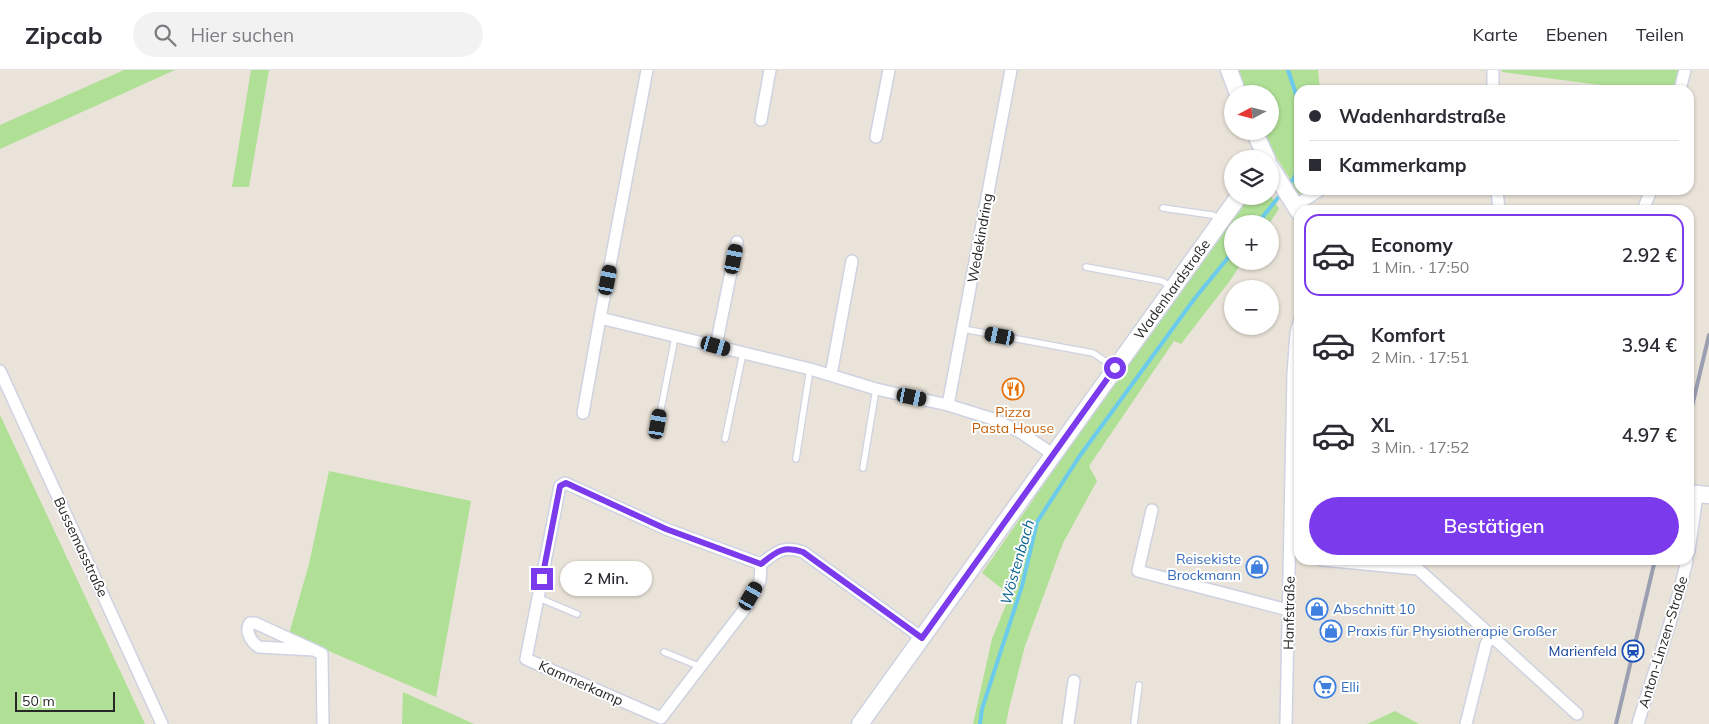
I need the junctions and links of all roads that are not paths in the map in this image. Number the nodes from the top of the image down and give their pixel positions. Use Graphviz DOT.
graph roads {
  1 [pos="648,70"];
  2 [pos="770,70"];
  3 [pos="888,70"];
  4 [pos="1011,70"];
  5 [pos="1229,70"];
  6 [pos="1493,70"];
  7 [pos="1685,70"];
  8 [pos="1235,85"];
  9 [pos="1493,85"];
  10 [pos="1681,85"];
  11 [pos="761,120"];
  12 [pos="876,136"];
  13 [pos="1279,181"];
  14 [pos="1306,195"];
  15 [pos="1291,200"];
  16 [pos="1233,205"];
  17 [pos="1163,208"];
  18 [pos="1222,220"];
  19 [pos="737,242"];
  20 [pos="852,261"];
  21 [pos="1086,268"];
  22 [pos="1173,289"];
  23 [pos="600,318"];
  24 [pos="963,329"];
  25 [pos="674,337"];
  26 [pos="716,346"];
  27 [pos="743,354"];
  28 [pos="1294,354"];
  29 [pos="1115,368"];
  30 [pos="810,369"];
  31 [pos="0,371"];
  32 [pos="831,375"];
  33 [pos="876,389"];
  34 [pos="948,405"];
  35 [pos="583,413"];
  36 [pos="658,424"];
  37 [pos="724,438"];
  38 [pos="1054,455"];
  39 [pos="796,459"];
  40 [pos="863,468"];
  41 [pos="1698,494"];
  42 [pos="1294,497"];
  43 [pos="1152,510"];
  44 [pos="1694,519"];
  45 [pos="761,564"];
  46 [pos="1294,565"];
  47 [pos="1422,565"];
  48 [pos="1686,565"];
  49 [pos="539,598"];
  50 [pos="1288,610"];
  51 [pos="577,614"];
  52 [pos="1492,636"];
  53 [pos="922,638"];
  54 [pos="314,650"];
  55 [pos="664,652"];
  56 [pos="701,667"];
  57 [pos="1074,681"];
  58 [pos="1139,685"];
  59 [pos="1577,714"];
  60 [pos="162,724"];
  61 [pos="323,724"];
  62 [pos="860,724"];
  63 [pos="1068,724"];
  64 [pos="1134,724"];
  65 [pos="1286,724"];
  66 [pos="1466,724"];
  67 [pos="1638,724"];
  1 -- 23 [label="street"];
  2 -- 11 [label="street"];
  3 -- 12 [label="street"];
  4 -- 24 [label="street, Wedekindring"];
  5 -- 8 [label="street"];
  6 -- 9 [label="street"];
  7 -- 10 [label="street"];
  13 -- 15 [label="street"];
  14 -- 15 [label="street"];
  16 -- 18 [label="street, Wadenhardstraße"];
  17 -- 18 [label="lane"];
  18 -- 22 [label="street, Wadenhardstraße"];
  19 -- 26 [label="street"];
  20 -- 32 [label="street"];
  21 -- 22 [label="lane"];
  22 -- 29 [label="street, Wadenhardstraße"];
  23 -- 25 [label="street"];
  23 -- 35 [label="street"];
  24 -- 29 [label="lane"];
  24 -- 34 [label="street, Wedekindring"];
  25 -- 26 [label="street"];
  25 -- 36 [label="lane"];
  26 -- 27 [label="street"];
  27 -- 30 [label="street"];
  27 -- 37 [label="lane"];
  28 -- 42 [label="street, Hanfstraße"];
  29 -- 38 [label="street, Wadenhardstraße"];
  30 -- 32 [label="street"];
  30 -- 39 [label="lane"];
  31 -- 60 [label="street, Bussemasstraße"];
  32 -- 33 [label="street"];
  33 -- 34 [label="street"];
  33 -- 40 [label="lane"];
  34 -- 38 [label="street"];
  38 -- 53 [label="street, Wadenhardstraße"];
  41 -- 44 [label="street"];
  43 -- 50 [label="street"];
  45 -- 49 [label="street, Kammerkamp"];
  45 -- 53 [label="street"];
  45 -- 56 [label="street, Kammerkamp"];
  46 -- 50 [label="street, Hanfstraße"];
  47 -- 52 [label="street"];
  48 -- 67 [label="street, Anton-Linzen-Straße"];
  49 -- 51 [label="lane"];
  49 -- 56 [label="street, Kammerkamp"];
  50 -- 65 [label="street, Hanfstraße"];
  52 -- 59 [label="street"];
  52 -- 66 [label="street"];
  53 -- 62 [label="street, Wadenhardstraße"];
  54 -- 54 [label="street"];
  54 -- 61 [label="street"];
  55 -- 56 [label="lane"];
  57 -- 63 [label="street"];
  58 -- 64 [label="lane"];
}
